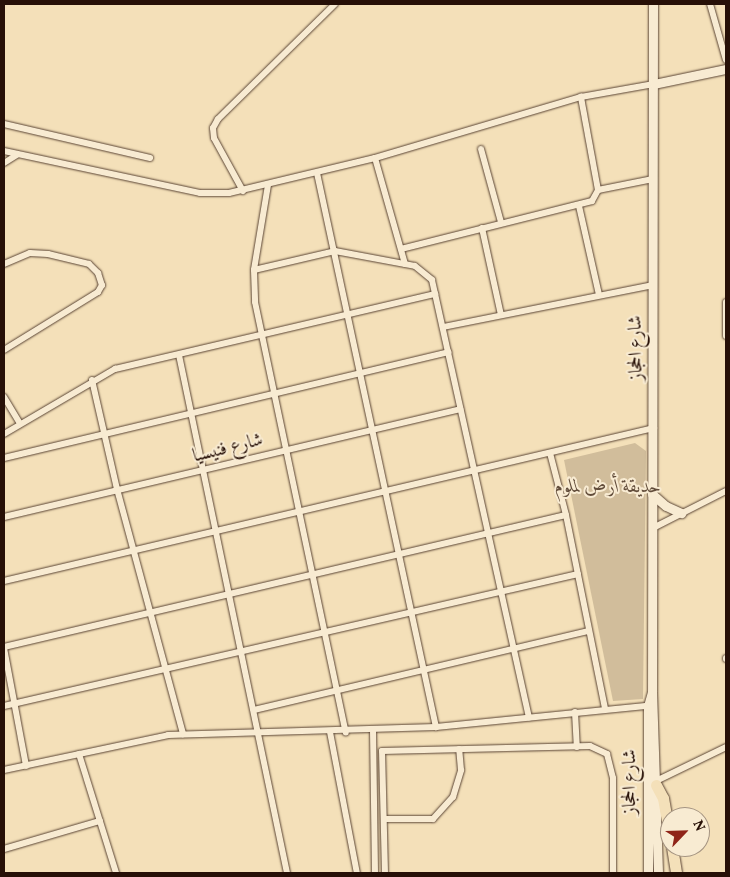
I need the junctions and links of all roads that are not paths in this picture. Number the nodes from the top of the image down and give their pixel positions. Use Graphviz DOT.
graph roads {
  1 [pos="335,4"];
  2 [pos="653,4"];
  3 [pos="710,4"];
  4 [pos="726,60"];
  5 [pos="726,69"];
  6 [pos="654,84"];
  7 [pos="581,97"];
  8 [pos="4,124"];
  9 [pos="481,148"];
  10 [pos="4,151"];
  11 [pos="18,155"];
  12 [pos="150,158"];
  13 [pos="375,158"];
  14 [pos="4,163"];
  15 [pos="317,173"];
  16 [pos="653,179"];
  17 [pos="268,185"];
  18 [pos="598,190"];
  19 [pos="243,191"];
  20 [pos="579,206"];
  21 [pos="501,222"];
  22 [pos="482,228"];
  23 [pos="401,249"];
  24 [pos="335,251"];
  25 [pos="4,264"];
  26 [pos="406,264"];
  27 [pos="254,270"];
  28 [pos="653,285"];
  29 [pos="436,294"];
  30 [pos="599,295"];
  31 [pos="726,302"];
  32 [pos="501,315"];
  33 [pos="347,316"];
  34 [pos="443,327"];
  35 [pos="261,336"];
  36 [pos="726,336"];
  37 [pos="4,350"];
  38 [pos="449,352"];
  39 [pos="179,355"];
  40 [pos="358,374"];
  41 [pos="92,380"];
  42 [pos="274,395"];
  43 [pos="4,397"];
  44 [pos="460,409"];
  45 [pos="190,414"];
  46 [pos="20,424"];
  47 [pos="654,428"];
  48 [pos="371,430"];
  49 [pos="105,432"];
  50 [pos="4,434"];
  51 [pos="286,451"];
  52 [pos="550,453"];
  53 [pos="4,458"];
  54 [pos="202,471"];
  55 [pos="475,472"];
  56 [pos="117,489"];
  57 [pos="726,491"];
  58 [pos="385,493"];
  59 [pos="652,494"];
  60 [pos="300,513"];
  61 [pos="681,513"];
  62 [pos="566,515"];
  63 [pos="4,517"];
  64 [pos="652,528"];
  65 [pos="215,531"];
  66 [pos="489,533"];
  67 [pos="132,550"];
  68 [pos="400,555"];
  69 [pos="312,574"];
  70 [pos="578,574"];
  71 [pos="4,581"];
  72 [pos="502,590"];
  73 [pos="229,594"];
  74 [pos="412,612"];
  75 [pos="152,613"];
  76 [pos="589,631"];
  77 [pos="325,633"];
  78 [pos="4,648"];
  79 [pos="515,648"];
  80 [pos="241,650"];
  81 [pos="165,669"];
  82 [pos="425,670"];
  83 [pos="338,689"];
  84 [pos="652,692"];
  85 [pos="16,704"];
  86 [pos="4,706"];
  87 [pos="648,706"];
  88 [pos="605,708"];
  89 [pos="254,710"];
  90 [pos="575,712"];
  91 [pos="529,717"];
  92 [pos="436,727"];
  93 [pos="373,730"];
  94 [pos="330,732"];
  95 [pos="346,732"];
  96 [pos="183,734"];
  97 [pos="260,734"];
  98 [pos="578,747"];
  99 [pos="726,747"];
  100 [pos="459,749"];
  101 [pos="79,754"];
  102 [pos="26,766"];
  103 [pos="4,770"];
  104 [pos="656,783"];
  105 [pos="665,807"];
  106 [pos="384,819"];
  107 [pos="100,820"];
  108 [pos="4,849"];
  109 [pos="674,857"];
  110 [pos="116,873"];
  111 [pos="287,873"];
  112 [pos="357,873"];
  113 [pos="375,873"];
  114 [pos="385,873"];
  115 [pos="613,873"];
  116 [pos="648,873"];
  117 [pos="658,873"];
  118 [pos="676,873"];
  1 -- 19 [label="street"];
  2 -- 6 [label="main road, شارع الحجاز"];
  3 -- 4 [label="street"];
  5 -- 6 [label="main road"];
  6 -- 7 [label="street"];
  6 -- 16 [label="main road, شارع الحجاز"];
  7 -- 13 [label="street"];
  7 -- 18 [label="street"];
  8 -- 12 [label="street"];
  9 -- 21 [label="street"];
  10 -- 11 [label="street"];
  11 -- 14 [label="street"];
  11 -- 19 [label="street"];
  13 -- 15 [label="street"];
  13 -- 23 [label="street"];
  15 -- 17 [label="street"];
  15 -- 24 [label="street"];
  16 -- 18 [label="street"];
  16 -- 28 [label="main road, شارع الحجاز"];
  17 -- 19 [label="street"];
  17 -- 27 [label="street"];
  18 -- 20 [label="street"];
  20 -- 21 [label="street"];
  20 -- 30 [label="street"];
  21 -- 22 [label="street"];
  22 -- 23 [label="street"];
  22 -- 32 [label="street"];
  23 -- 26 [label="street"];
  24 -- 26 [label="street"];
  24 -- 27 [label="street"];
  24 -- 33 [label="street"];
  25 -- 37 [label="street"];
  26 -- 29 [label="street"];
  27 -- 35 [label="street"];
  28 -- 30 [label="street"];
  28 -- 47 [label="main road, شارع الحجاز"];
  29 -- 33 [label="street"];
  29 -- 34 [label="street"];
  30 -- 32 [label="street"];
  31 -- 36 [label="street"];
  32 -- 34 [label="street"];
  33 -- 35 [label="street"];
  33 -- 40 [label="street"];
  34 -- 38 [label="street"];
  35 -- 39 [label="street"];
  35 -- 42 [label="street"];
  38 -- 40 [label="street"];
  38 -- 44 [label="street"];
  39 -- 41 [label="street"];
  39 -- 45 [label="street"];
  40 -- 42 [label="street"];
  40 -- 48 [label="street"];
  41 -- 46 [label="street"];
  41 -- 49 [label="street"];
  42 -- 45 [label="street"];
  42 -- 51 [label="street"];
  43 -- 46 [label="street"];
  44 -- 48 [label="street, شارع فنيسيا"];
  44 -- 55 [label="street"];
  45 -- 49 [label="street"];
  45 -- 54 [label="street"];
  46 -- 50 [label="street"];
  47 -- 52 [label="street"];
  47 -- 59 [label="main road, شارع الحجاز"];
  48 -- 51 [label="street, شارع فنيسيا"];
  48 -- 58 [label="street"];
  49 -- 53 [label="street"];
  49 -- 56 [label="street"];
  51 -- 54 [label="street, شارع فنيسيا"];
  51 -- 60 [label="street"];
  52 -- 55 [label="street"];
  52 -- 62 [label="street"];
  54 -- 56 [label="street, شارع فنيسيا"];
  54 -- 65 [label="street"];
  55 -- 58 [label="street"];
  55 -- 66 [label="street"];
  56 -- 63 [label="street, شارع فنيسيا"];
  56 -- 67 [label="street"];
  57 -- 61 [label="street"];
  58 -- 60 [label="street"];
  58 -- 68 [label="street"];
  59 -- 61 [label="main road"];
  59 -- 64 [label="main road, شارع الحجاز"];
  60 -- 65 [label="street"];
  60 -- 69 [label="street"];
  61 -- 64 [label="street"];
  62 -- 66 [label="street"];
  62 -- 70 [label="street"];
  64 -- 84 [label="main road, شارع الحجاز"];
  65 -- 67 [label="street"];
  65 -- 73 [label="street"];
  66 -- 68 [label="street"];
  66 -- 72 [label="street"];
  67 -- 71 [label="street"];
  67 -- 75 [label="street"];
  68 -- 69 [label="street"];
  68 -- 74 [label="street"];
  69 -- 73 [label="street"];
  69 -- 77 [label="street"];
  70 -- 72 [label="street"];
  70 -- 76 [label="street"];
  72 -- 74 [label="street"];
  72 -- 79 [label="street"];
  73 -- 75 [label="street"];
  73 -- 80 [label="street"];
  74 -- 77 [label="street"];
  74 -- 82 [label="street"];
  75 -- 78 [label="street"];
  75 -- 81 [label="street"];
  76 -- 79 [label="street"];
  76 -- 88 [label="street"];
  77 -- 80 [label="street"];
  77 -- 83 [label="street"];
  78 -- 85 [label="street"];
  79 -- 82 [label="street"];
  79 -- 91 [label="street"];
  80 -- 81 [label="street"];
  80 -- 89 [label="street"];
  81 -- 85 [label="street"];
  81 -- 96 [label="street"];
  82 -- 83 [label="street"];
  82 -- 92 [label="street"];
  83 -- 89 [label="street"];
  83 -- 95 [label="street"];
  84 -- 87 [label="main road, شارع الحجاز"];
  84 -- 104 [label="main road, شارع الحجاز"];
  85 -- 86 [label="street"];
  85 -- 102 [label="street"];
  87 -- 88 [label="street"];
  87 -- 116 [label="main road, شارع الحجاز"];
  88 -- 90 [label="street"];
  89 -- 97 [label="street"];
  90 -- 91 [label="street"];
  90 -- 98 [label="street"];
  91 -- 92 [label="street"];
  92 -- 93 [label="street"];
  93 -- 95 [label="street"];
  93 -- 113 [label="street"];
  94 -- 95 [label="street"];
  94 -- 97 [label="street"];
  94 -- 112 [label="street"];
  96 -- 97 [label="street"];
  96 -- 101 [label="street"];
  97 -- 111 [label="street"];
  98 -- 100 [label="street"];
  98 -- 115 [label="street"];
  99 -- 104 [label="street"];
  100 -- 106 [label="street"];
  100 -- 106 [label="street"];
  101 -- 102 [label="street"];
  101 -- 107 [label="street"];
  102 -- 103 [label="street"];
  104 -- 105 [label="highway"];
  104 -- 117 [label="main road, شارع الحجاز"];
  106 -- 114 [label="street"];
  107 -- 108 [label="street"];
  107 -- 110 [label="street"];
  109 -- 118 [label="highway"];
}
